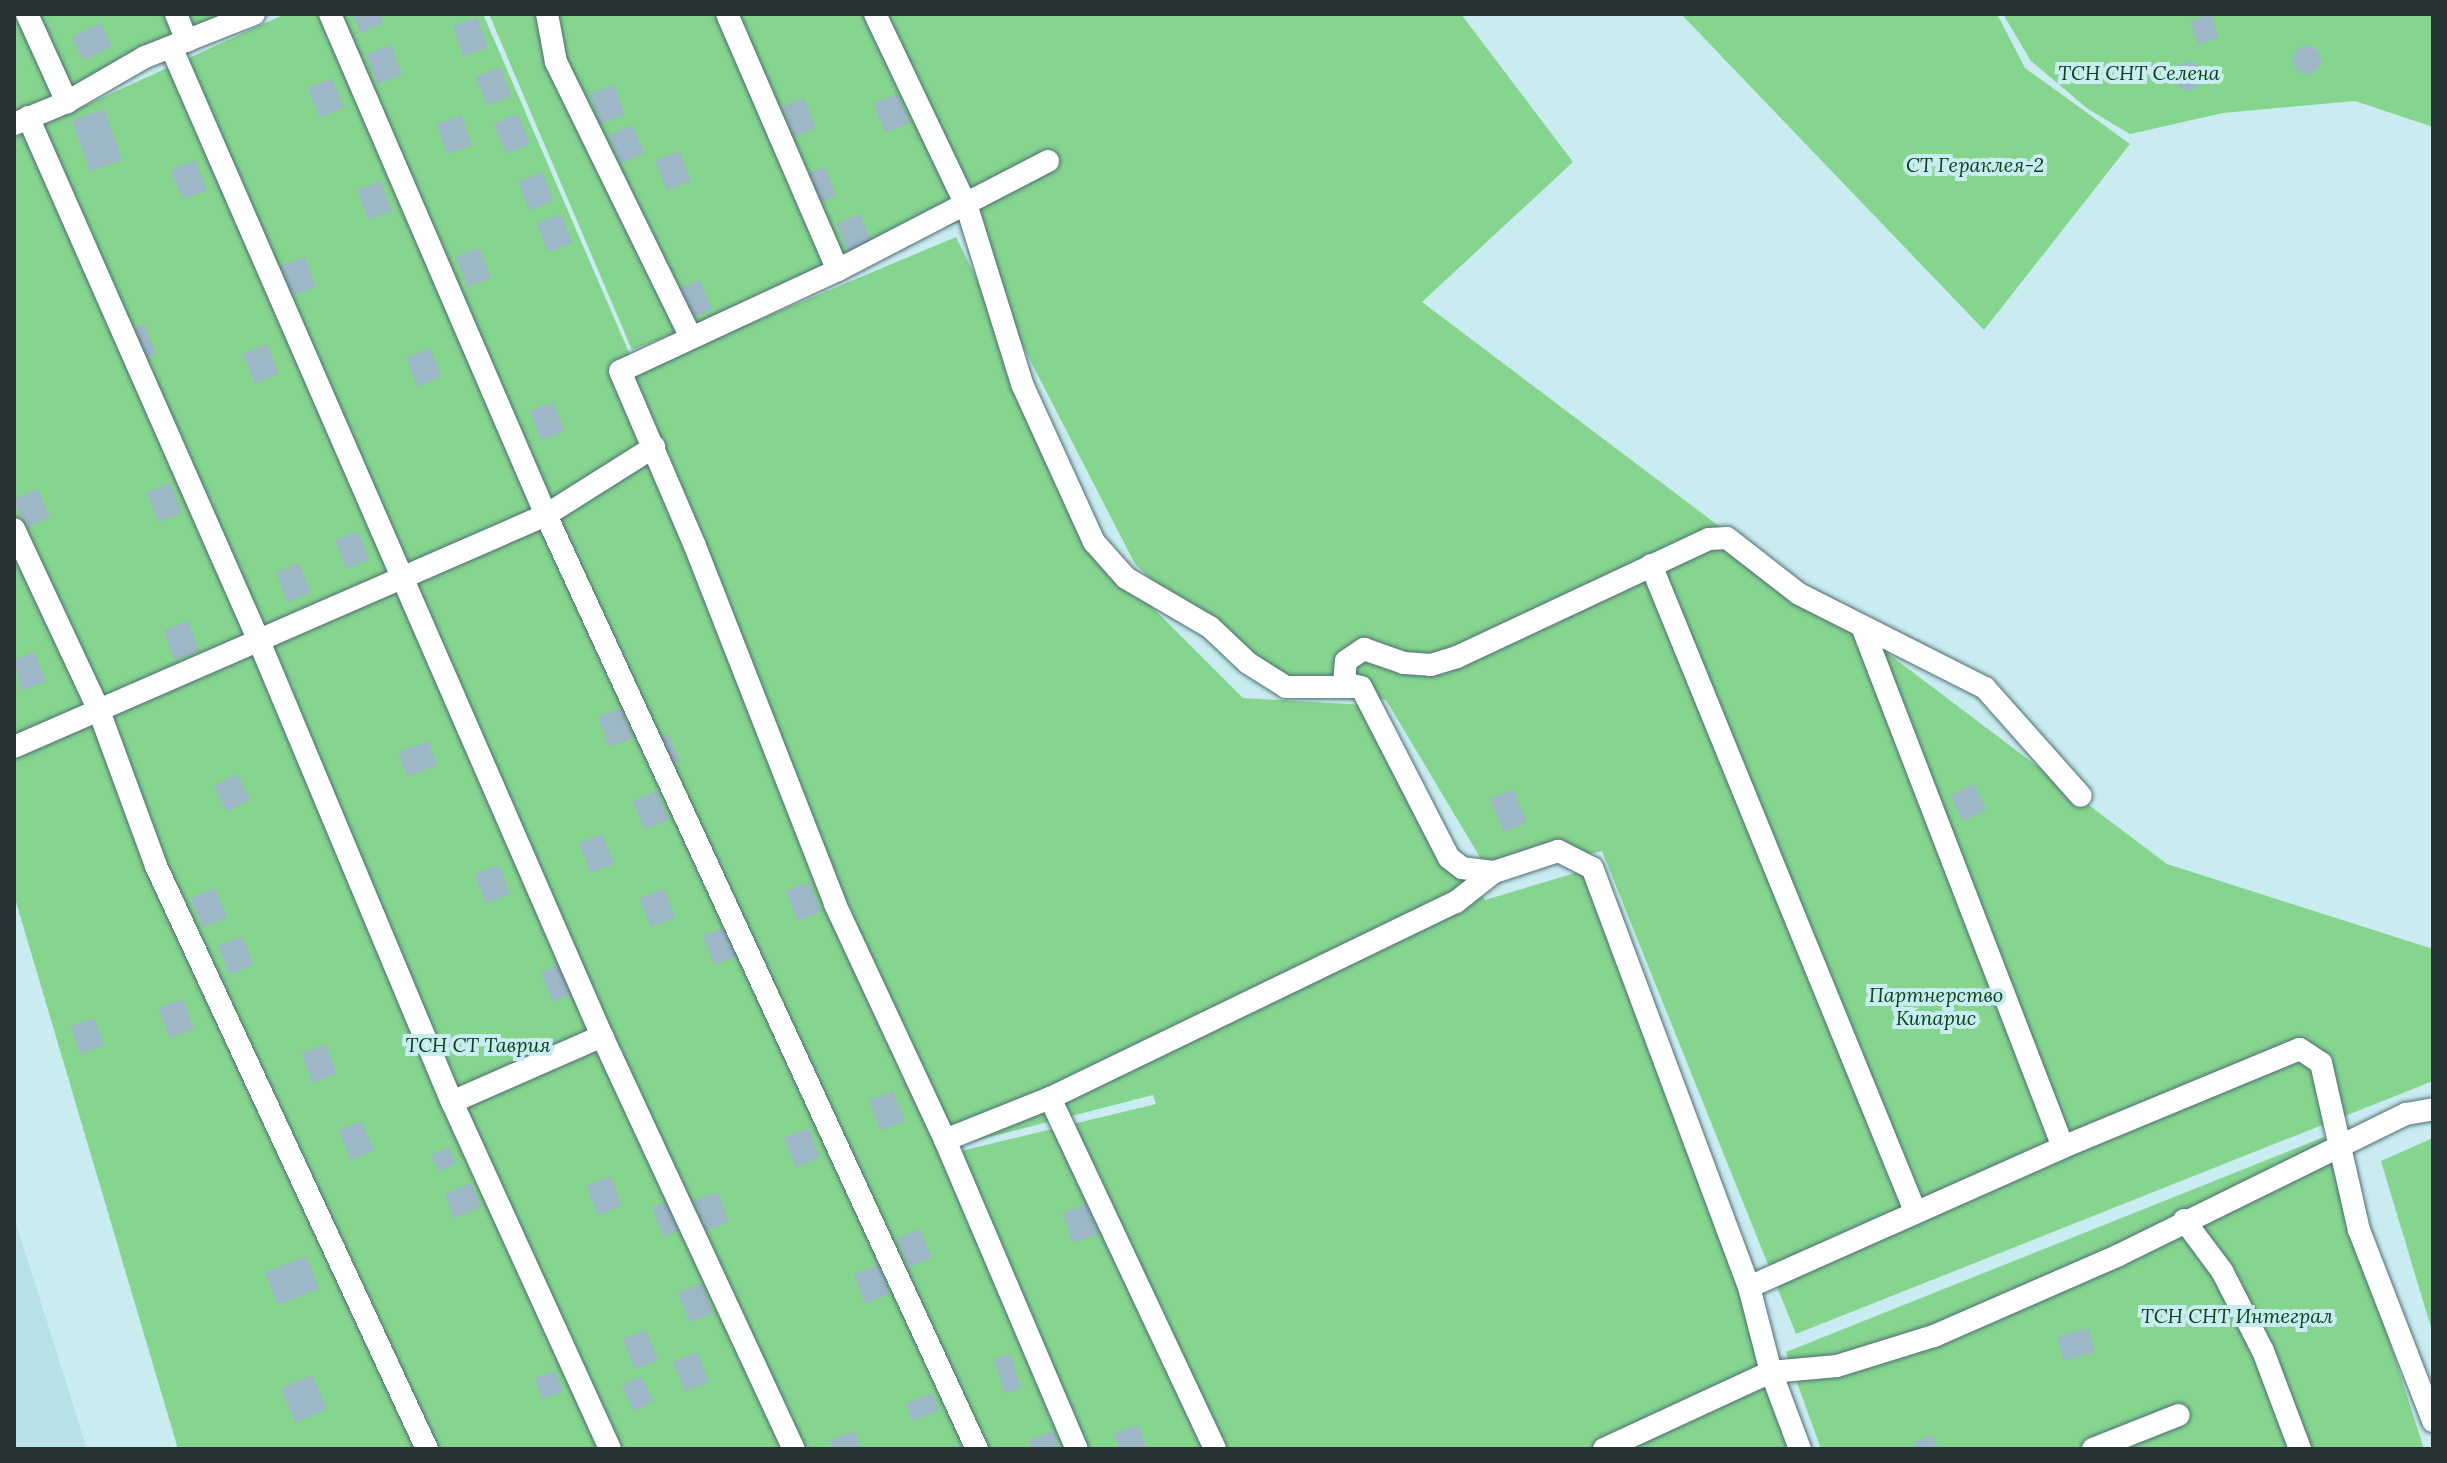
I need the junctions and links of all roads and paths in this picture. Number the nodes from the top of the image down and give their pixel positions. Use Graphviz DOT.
graph roads {
  1 [pos="27,14"];
  2 [pos="176,14"];
  3 [pos="254,14"];
  4 [pos="330,14"];
  5 [pos="547,14"];
  6 [pos="727,14"];
  7 [pos="875,14"];
  8 [pos="180,45"];
  9 [pos="67,102"];
  10 [pos="21,120"];
  11 [pos="1048,161"];
  12 [pos="967,207"];
  13 [pos="838,270"];
  14 [pos="691,338"];
  15 [pos="654,447"];
  16 [pos="546,515"];
  17 [pos="14,529"];
  18 [pos="1651,565"];
  19 [pos="402,577"];
  20 [pos="1863,629"];
  21 [pos="259,641"];
  22 [pos="1361,687"];
  23 [pos="98,708"];
  24 [pos="14,747"];
  25 [pos="2081,796"];
  26 [pos="1494,872"];
  27 [pos="602,1036"];
  28 [pos="1050,1098"];
  29 [pos="452,1102"];
  30 [pos="2433,1109"];
  31 [pos="945,1140"];
  32 [pos="2063,1147"];
  33 [pos="2342,1147"];
  34 [pos="1915,1211"];
  35 [pos="2184,1220"];
  36 [pos="1749,1287"];
  37 [pos="1771,1372"];
  38 [pos="2179,1415"];
  39 [pos="2433,1421"];
  40 [pos="427,1449"];
  41 [pos="610,1449"];
  42 [pos="794,1449"];
  43 [pos="977,1449"];
  44 [pos="1077,1449"];
  45 [pos="1215,1449"];
  46 [pos="1604,1449"];
  47 [pos="1800,1449"];
  48 [pos="2093,1449"];
  49 [pos="2300,1449"];
  1 -- 9 [label="street"];
  2 -- 8 [label="street"];
  3 -- 8 [label="street"];
  4 -- 16 [label="street"];
  5 -- 14 [label="street"];
  6 -- 13 [label="street"];
  7 -- 12 [label="street"];
  8 -- 9 [label="street"];
  8 -- 19 [label="street"];
  9 -- 10 [label="street"];
  10 -- 21 [label="street"];
  11 -- 12 [label="street"];
  12 -- 13 [label="street"];
  12 -- 22 [label="street"];
  13 -- 14 [label="street"];
  14 -- 15 [label="street"];
  15 -- 16 [label="street"];
  15 -- 31 [label="street"];
  16 -- 19 [label="street"];
  16 -- 43 [label="street"];
  17 -- 23 [label="street"];
  18 -- 20 [label="street"];
  18 -- 22 [label="street"];
  18 -- 34 [label="street"];
  19 -- 21 [label="street"];
  19 -- 27 [label="street"];
  20 -- 25 [label="street"];
  20 -- 32 [label="street"];
  21 -- 23 [label="street"];
  21 -- 29 [label="street"];
  22 -- 26 [label="street"];
  23 -- 24 [label="street"];
  23 -- 40 [label="street"];
  26 -- 28 [label="street"];
  26 -- 36 [label="street"];
  27 -- 29 [label="street"];
  27 -- 42 [label="street"];
  28 -- 31 [label="street"];
  28 -- 45 [label="street"];
  29 -- 41 [label="street"];
  30 -- 33 [label="street"];
  31 -- 44 [label="street"];
  32 -- 33 [label="street"];
  32 -- 34 [label="street"];
  33 -- 35 [label="street"];
  33 -- 39 [label="street"];
  34 -- 36 [label="street"];
  35 -- 37 [label="street"];
  35 -- 49 [label="street"];
  36 -- 37 [label="street"];
  37 -- 46 [label="street"];
  37 -- 47 [label="street"];
  38 -- 48 [label="street"];
}
